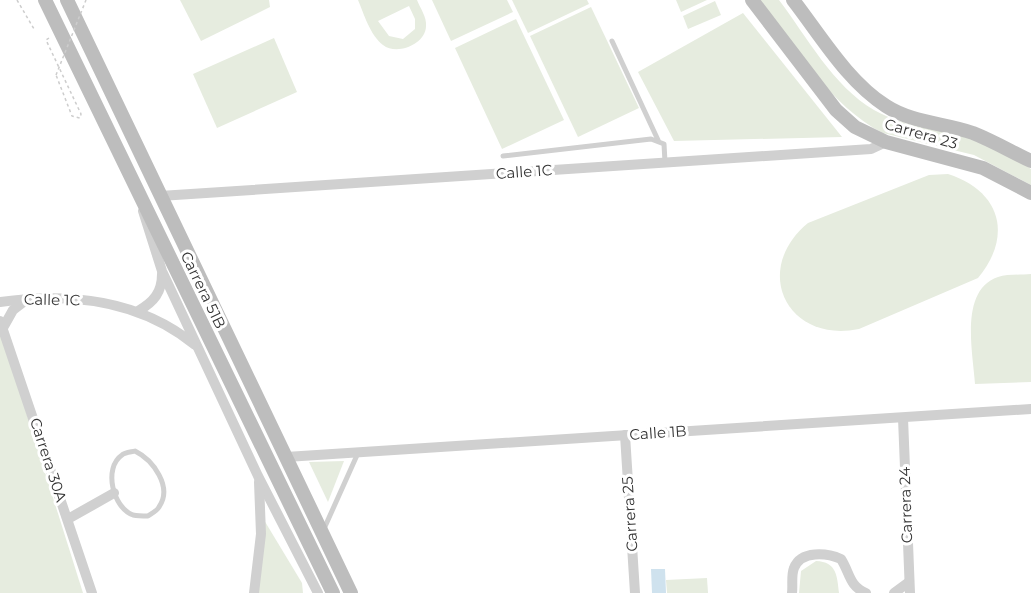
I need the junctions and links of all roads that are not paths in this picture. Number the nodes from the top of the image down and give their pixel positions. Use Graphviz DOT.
graph roads {
  1 [pos="67,0"];
  2 [pos="752,0"];
  3 [pos="794,0"];
  4 [pos="44,5"];
  5 [pos="612,41"];
  6 [pos="658,140"];
  7 [pos="886,142"];
  8 [pos="503,156"];
  9 [pos="1031,161"];
  10 [pos="665,162"];
  11 [pos="1030,191"];
  12 [pos="160,196"];
  13 [pos="141,202"];
  14 [pos="162,272"];
  15 [pos="28,299"];
  16 [pos="0,302"];
  17 [pos="138,311"];
  18 [pos="2,323"];
  19 [pos="198,347"];
  20 [pos="1031,409"];
  21 [pos="903,418"];
  22 [pos="625,435"];
  23 [pos="358,453"];
  24 [pos="286,457"];
  25 [pos="258,476"];
  26 [pos="114,493"];
  27 [pos="68,519"];
  28 [pos="322,532"];
  29 [pos="849,579"];
  30 [pos="910,588"];
  31 [pos="92,593"];
  32 [pos="254,593"];
  33 [pos="318,593"];
  34 [pos="333,593"];
  35 [pos="351,593"];
  36 [pos="635,593"];
  37 [pos="792,593"];
  38 [pos="849,593"];
  39 [pos="866,593"];
  40 [pos="894,593"];
  1 -- 12 [label="main road, Carrera 51B"];
  2 -- 7 [label="main road, Carrera 23"];
  3 -- 9 [label="main road, Carrera 23"];
  4 -- 13 [label="main road, Carrera 51B"];
  5 -- 6 [label="lane"];
  6 -- 8 [label="lane"];
  6 -- 10 [label="lane"];
  7 -- 10 [label="street, Calle 1C"];
  7 -- 11 [label="main road, Carrera 23"];
  10 -- 12 [label="street, Calle 1C"];
  12 -- 24 [label="main road, Carrera 51B"];
  13 -- 14 [label="street"];
  13 -- 34 [label="main road, Carrera 51B"];
  14 -- 17 [label="street"];
  14 -- 19 [label="street"];
  15 -- 16 [label="street, Calle 1C"];
  15 -- 17 [label="street, Calle 1C"];
  15 -- 18 [label="street, Carrera 30A"];
  17 -- 19 [label="street, Calle 1C"];
  18 -- 27 [label="street, Carrera 30A"];
  19 -- 25 [label="street"];
  20 -- 21 [label="street, Calle 1B"];
  21 -- 22 [label="street, Calle 1B"];
  21 -- 30 [label="street, Carrera 24"];
  22 -- 23 [label="street, Calle 1B"];
  22 -- 36 [label="street, Carrera 25"];
  23 -- 24 [label="street, Calle 1B"];
  23 -- 28 [label="lane"];
  24 -- 28 [label="main road, Carrera 51B"];
  25 -- 32 [label="street"];
  25 -- 33 [label="street"];
  26 -- 26 [label="lane"];
  26 -- 27 [label="street"];
  27 -- 31 [label="street, Carrera 30A"];
  28 -- 35 [label="main road, Carrera 51B"];
  29 -- 37 [label="street"];
  29 -- 38 [label="street"];
  29 -- 39 [label="street"];
  30 -- 40 [label="street"];
}
